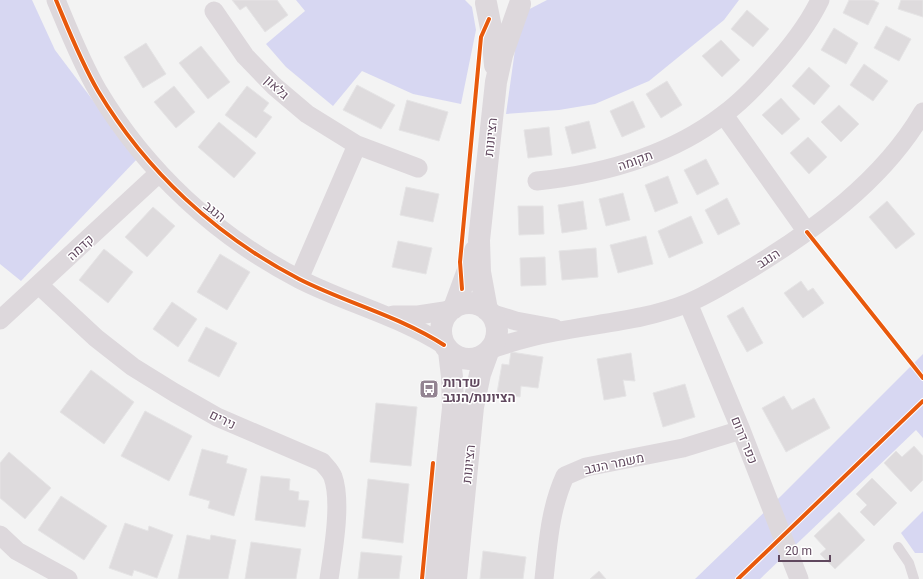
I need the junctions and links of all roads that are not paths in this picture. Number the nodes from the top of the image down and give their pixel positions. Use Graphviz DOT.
graph roads {
  1 [pos="56,0"];
  2 [pos="820,0"];
  3 [pos="485,1"];
  4 [pos="522,2"];
  5 [pos="214,11"];
  6 [pos="496,82"];
  7 [pos="724,115"];
  8 [pos="921,119"];
  9 [pos="357,146"];
  10 [pos="418,168"];
  11 [pos="159,173"];
  12 [pos="537,181"];
  13 [pos="807,232"];
  14 [pos="479,240"];
  15 [pos="299,279"];
  16 [pos="39,285"];
  17 [pos="688,303"];
  18 [pos="453,309"];
  19 [pos="489,312"];
  20 [pos="384,315"];
  21 [pos="0,320"];
  22 [pos="569,329"];
  23 [pos="447,348"];
  24 [pos="490,350"];
  25 [pos="741,430"];
  26 [pos="0,535"];
  27 [pos="898,547"];
  28 [pos="68,579"];
  29 [pos="328,579"];
  30 [pos="435,579"];
  31 [pos="456,579"];
  32 [pos="544,579"];
  33 [pos="799,579"];
  34 [pos="914,579"];
  1 -- 11 [label="street, הנגב"];
  2 -- 7 [label="street, תקומה"];
  3 -- 4 [label="street"];
  3 -- 6 [label="street, הציונות"];
  4 -- 6 [label="street, הציונות"];
  5 -- 9 [label="street, גלאון"];
  6 -- 14 [label="street, הציונות"];
  7 -- 12 [label="street, תקומה"];
  7 -- 13 [label="street"];
  8 -- 13 [label="street, הנגב"];
  9 -- 10 [label="street, גלאון"];
  9 -- 15 [label="street"];
  11 -- 15 [label="street, הנגב"];
  11 -- 16 [label="street, קדמה"];
  13 -- 17 [label="street, הנגב"];
  14 -- 18 [label="street, הציונות"];
  14 -- 19 [label="street, הציונות"];
  15 -- 20 [label="street, הנגב"];
  16 -- 21 [label="street, קדמה"];
  16 -- 29 [label="street, נירים"];
  17 -- 22 [label="street, הנגב"];
  17 -- 25 [label="street, כפר דרום"];
  18 -- 19 [label="street"];
  18 -- 20 [label="street, הנגב"];
  18 -- 23 [label="street"];
  19 -- 22 [label="street, הנגב"];
  19 -- 24 [label="street"];
  20 -- 23 [label="street, הנגב"];
  22 -- 24 [label="street, הנגב"];
  23 -- 24 [label="street"];
  23 -- 30 [label="street, הציונות"];
  24 -- 31 [label="street, הציונות"];
  25 -- 32 [label="street, משמר הנגב"];
  25 -- 33 [label="street, כפר דרום"];
  26 -- 28 [label="street"];
  27 -- 34 [label="lane"];
}
